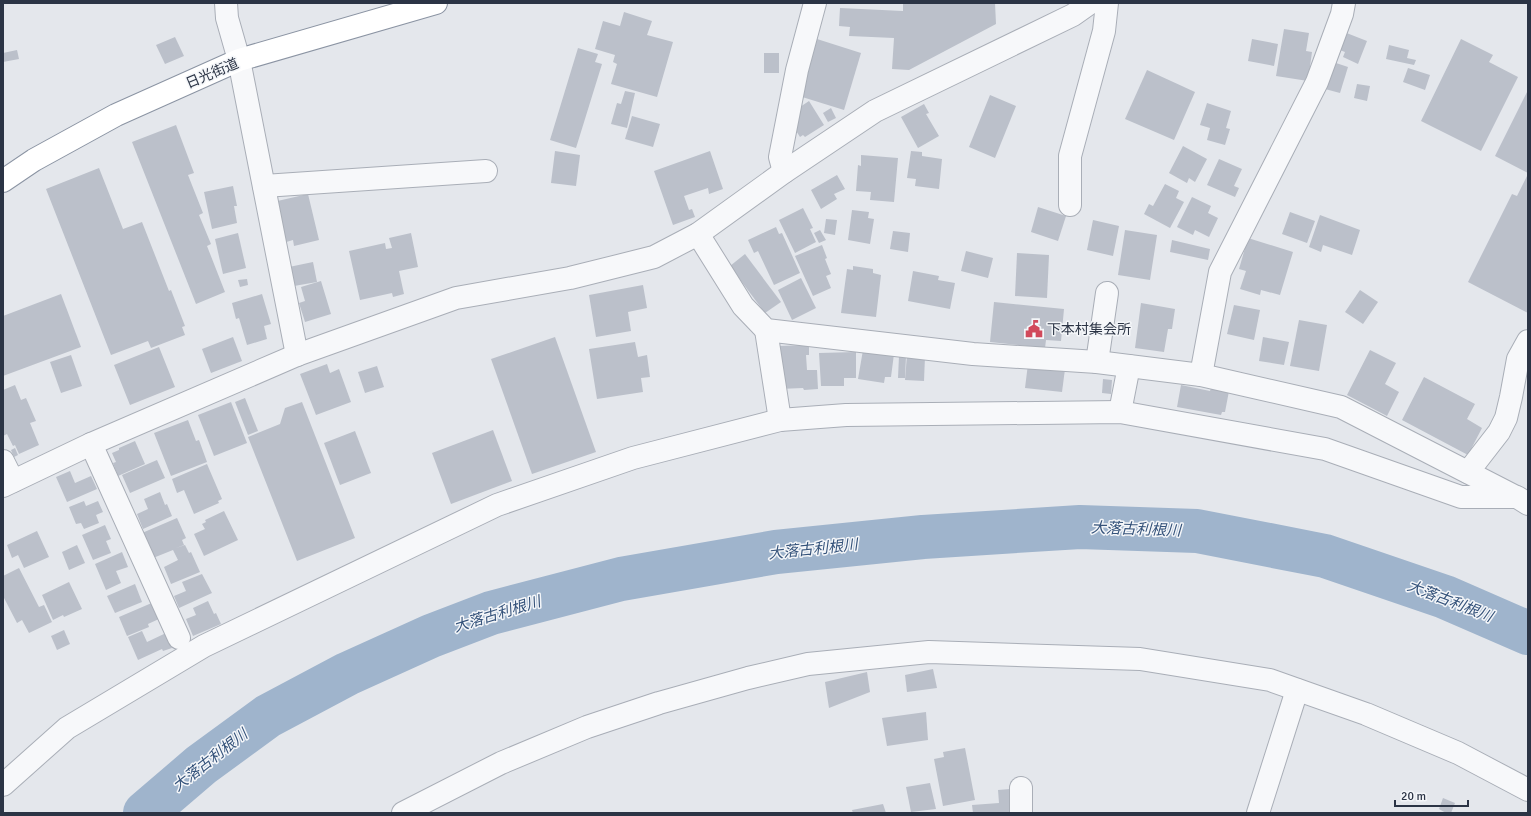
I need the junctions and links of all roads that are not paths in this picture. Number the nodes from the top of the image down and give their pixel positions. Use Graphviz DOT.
graph roads {
  1 [pos="226,3"];
  2 [pos="436,3"];
  3 [pos="815,3"];
  4 [pos="1090,3"];
  5 [pos="1107,3"];
  6 [pos="1344,3"];
  7 [pos="239,60"];
  8 [pos="486,170"];
  9 [pos="784,172"];
  10 [pos="3,181"];
  11 [pos="264,186"];
  12 [pos="1070,205"];
  13 [pos="698,234"];
  14 [pos="1107,293"];
  15 [pos="766,330"];
  16 [pos="1528,341"];
  17 [pos="297,355"];
  18 [pos="1097,362"];
  19 [pos="1129,366"];
  20 [pos="1201,375"];
  21 [pos="1120,412"];
  22 [pos="780,420"];
  23 [pos="91,444"];
  24 [pos="3,461"];
  25 [pos="1468,472"];
  26 [pos="8,483"];
  27 [pos="1523,501"];
  28 [pos="179,638"];
  29 [pos="1297,690"];
  30 [pos="3,785"];
  31 [pos="1021,788"];
  32 [pos="1528,790"];
  33 [pos="403,813"];
  34 [pos="1021,813"];
  35 [pos="1258,813"];
  1 -- 7 [label="street"];
  2 -- 7 [label="highway, 日光街道"];
  3 -- 9 [label="street"];
  4 -- 9 [label="street"];
  5 -- 12 [label="street"];
  6 -- 20 [label="street"];
  7 -- 10 [label="highway, 日光街道"];
  7 -- 11 [label="street"];
  8 -- 11 [label="street"];
  9 -- 13 [label="street"];
  11 -- 17 [label="street"];
  13 -- 15 [label="street"];
  13 -- 17 [label="street"];
  14 -- 18 [label="street"];
  15 -- 18 [label="street"];
  15 -- 22 [label="street"];
  16 -- 25 [label="street"];
  17 -- 23 [label="street"];
  18 -- 19 [label="street"];
  19 -- 20 [label="street"];
  19 -- 21 [label="street"];
  20 -- 25 [label="street"];
  21 -- 22 [label="street"];
  21 -- 27 [label="street"];
  22 -- 30 [label="street"];
  23 -- 26 [label="street"];
  23 -- 28 [label="street"];
  24 -- 26 [label="street"];
  25 -- 27 [label="street"];
  29 -- 32 [label="street"];
  29 -- 33 [label="street"];
  29 -- 35 [label="street"];
  31 -- 34 [label="street"];
}
